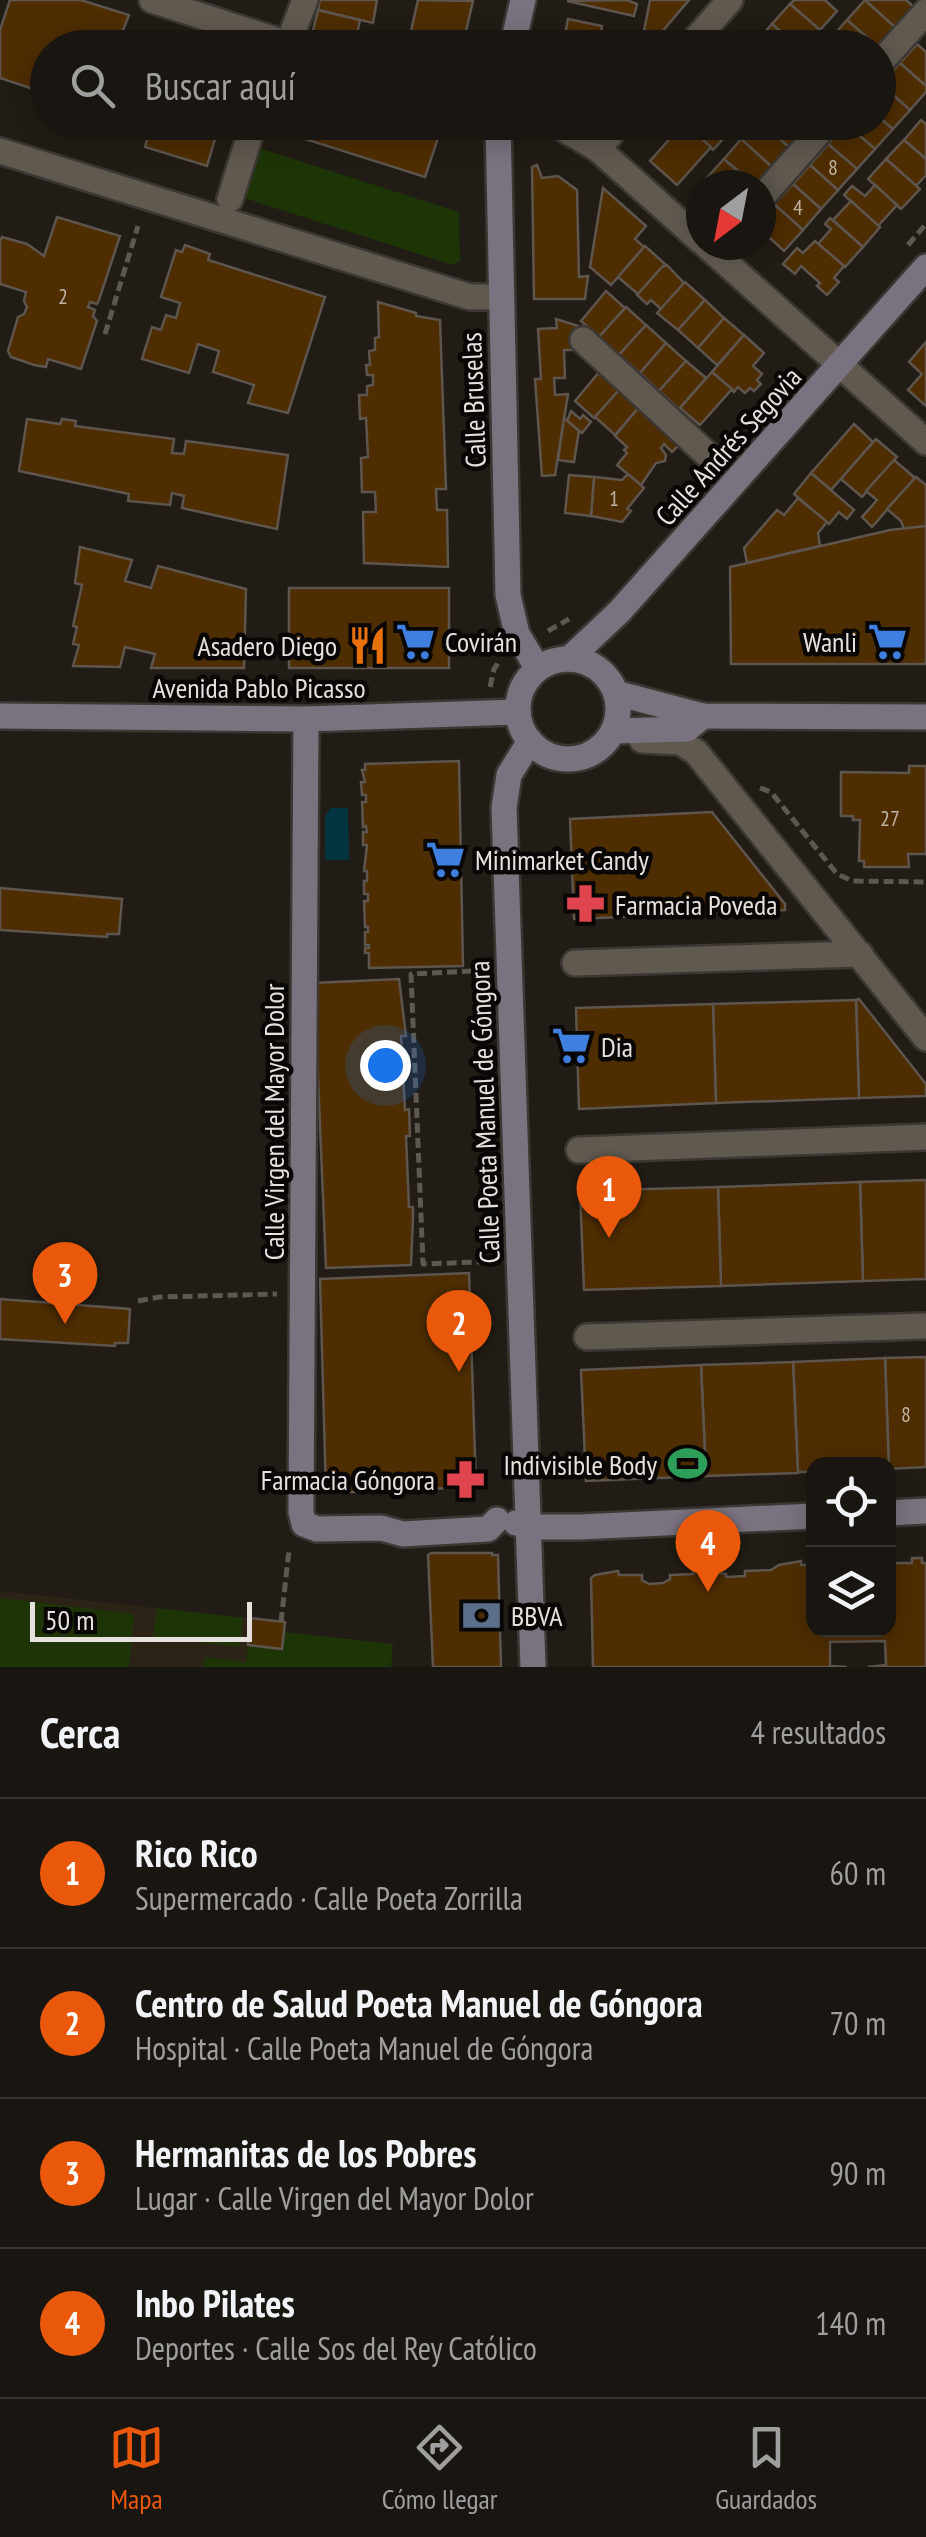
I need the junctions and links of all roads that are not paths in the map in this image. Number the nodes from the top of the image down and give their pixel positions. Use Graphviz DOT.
graph roads {
  1 [pos="304,0"];
  2 [pos="523,0"];
  3 [pos="730,0"];
  4 [pos="160,1"];
  5 [pos="926,12"];
  6 [pos="246,30"];
  7 [pos="293,30"];
  8 [pos="516,30"];
  9 [pos="704,30"];
  10 [pos="896,45"];
  11 [pos="248,140"];
  12 [pos="498,140"];
  13 [pos="583,140"];
  14 [pos="606,140"];
  15 [pos="812,140"];
  16 [pos="598,149"];
  17 [pos="0,151"];
  18 [pos="776,181"];
  19 [pos="230,200"];
  20 [pos="686,225"];
  21 [pos="725,260"];
  22 [pos="926,267"];
  23 [pos="500,297"];
  24 [pos="583,340"];
  25 [pos="840,365"];
  26 [pos="926,442"];
  27 [pos="709,456"];
  28 [pos="569,659"];
  29 [pos="538,669"];
  30 [pos="616,694"];
  31 [pos="518,712"];
  32 [pos="0,716"];
  33 [pos="703,716"];
  34 [pos="926,717"];
  35 [pos="306,719"];
  36 [pos="622,731"];
  37 [pos="530,742"];
  38 [pos="860,954"];
  39 [pos="575,963"];
  40 [pos="926,1038"];
  41 [pos="926,1136"];
  42 [pos="579,1150"];
  43 [pos="926,1326"];
  44 [pos="587,1337"];
  45 [pos="926,1511"];
  46 [pos="896,1513"];
  47 [pos="806,1516"];
  48 [pos="528,1526"];
  49 [pos="533,1667"];
  1 -- 7 [label="street"];
  2 -- 8 [label="main road"];
  3 -- 9 [label="street"];
  4 -- 6 [label="street"];
  5 -- 10 [label="street"];
  11 -- 19 [label="street"];
  12 -- 23 [label="main road, Calle Bruselas"];
  13 -- 16 [label="street"];
  14 -- 16 [label="street"];
  15 -- 18 [label="street"];
  16 -- 20 [label="street"];
  17 -- 23 [label="street"];
  21 -- 25 [label="street"];
  22 -- 25 [label="main road, Calle Andrés Segovia"];
  23 -- 29 [label="main road, Calle Bruselas"];
  24 -- 27 [label="street"];
  25 -- 26 [label="street"];
  25 -- 28 [label="main road, Calle Andrés Segovia"];
  28 -- 29 [label="main road"];
  28 -- 30 [label="main road"];
  29 -- 31 [label="main road"];
  30 -- 33 [label="main road"];
  30 -- 36 [label="main road"];
  31 -- 35 [label="main road, Avenida Pablo Picasso"];
  31 -- 37 [label="main road"];
  32 -- 35 [label="main road, Avenida Pablo Picasso"];
  33 -- 34 [label="main road"];
  33 -- 36 [label="main road"];
  35 -- 48 [label="main road, Calle Virgen del Mayor Dolor"];
  36 -- 37 [label="main road"];
  36 -- 38 [label="street"];
  37 -- 48 [label="main road, Calle Poeta Manuel de Góngora"];
  38 -- 39 [label="street"];
  38 -- 40 [label="street"];
  41 -- 42 [label="street"];
  43 -- 44 [label="street"];
  45 -- 46 [label="main road"];
  47 -- 48 [label="main road"];
  48 -- 49 [label="main road, Calle Poeta Manuel de Góngora"];
}
